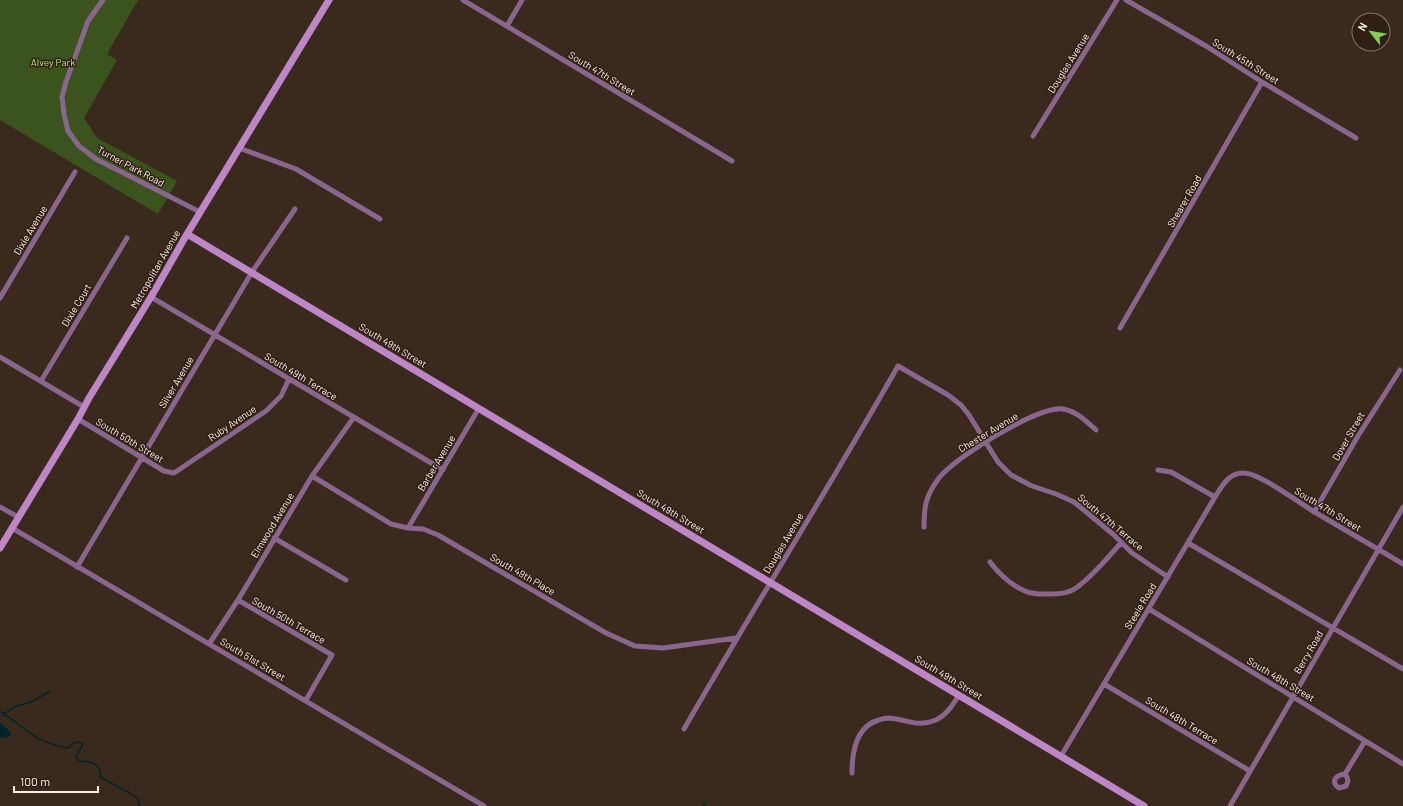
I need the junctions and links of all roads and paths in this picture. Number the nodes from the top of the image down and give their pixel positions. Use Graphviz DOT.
graph roads {
  1 [pos="103,0"];
  2 [pos="329,0"];
  3 [pos="463,0"];
  4 [pos="522,0"];
  5 [pos="1117,0"];
  6 [pos="1126,0"];
  7 [pos="508,26"];
  8 [pos="1262,82"];
  9 [pos="1033,136"];
  10 [pos="1356,138"];
  11 [pos="239,148"];
  12 [pos="732,161"];
  13 [pos="75,172"];
  14 [pos="295,209"];
  15 [pos="200,212"];
  16 [pos="380,219"];
  17 [pos="187,234"];
  18 [pos="127,238"];
  19 [pos="252,272"];
  20 [pos="151,297"];
  21 [pos="0,298"];
  22 [pos="1120,328"];
  23 [pos="215,335"];
  24 [pos="0,357"];
  25 [pos="898,366"];
  26 [pos="1400,370"];
  27 [pos="289,379"];
  28 [pos="41,381"];
  29 [pos="84,407"];
  30 [pos="479,408"];
  31 [pos="354,417"];
  32 [pos="78,419"];
  33 [pos="1096,430"];
  34 [pos="985,442"];
  35 [pos="142,457"];
  36 [pos="443,470"];
  37 [pos="1158,470"];
  38 [pos="174,473"];
  39 [pos="1242,473"];
  40 [pos="312,476"];
  41 [pos="1215,497"];
  42 [pos="0,507"];
  43 [pos="1403,507"];
  44 [pos="1314,512"];
  45 [pos="18,517"];
  46 [pos="924,526"];
  47 [pos="12,528"];
  48 [pos="408,528"];
  49 [pos="274,538"];
  50 [pos="1122,543"];
  51 [pos="1188,543"];
  52 [pos="0,548"];
  53 [pos="1378,548"];
  54 [pos="990,562"];
  55 [pos="1403,564"];
  56 [pos="77,567"];
  57 [pos="1168,577"];
  58 [pos="346,580"];
  59 [pos="770,582"];
  60 [pos="238,600"];
  61 [pos="1149,609"];
  62 [pos="1332,628"];
  63 [pos="736,638"];
  64 [pos="209,644"];
  65 [pos="1403,670"];
  66 [pos="1104,684"];
  67 [pos="959,695"];
  68 [pos="1294,697"];
  69 [pos="306,700"];
  70 [pos="684,729"];
  71 [pos="1365,740"];
  72 [pos="1061,756"];
  73 [pos="1403,764"];
  74 [pos="1250,771"];
  75 [pos="852,773"];
  76 [pos="1345,774"];
  77 [pos="484,806"];
  78 [pos="1144,806"];
  79 [pos="1230,806"];
  1 -- 15 [label="street, Turner Park Road"];
  2 -- 11 [label="street, Metropolitan Avenue"];
  3 -- 7 [label="street, South 47th Street"];
  4 -- 7 [label="street"];
  5 -- 9 [label="street, Douglas Avenue"];
  6 -- 8 [label="street, South 45th Street"];
  7 -- 12 [label="street, South 47th Street"];
  8 -- 10 [label="street, South 45th Street"];
  8 -- 22 [label="street, Shearer Road"];
  11 -- 15 [label="street, Metropolitan Avenue"];
  11 -- 16 [label="street"];
  13 -- 21 [label="street, Dixie Avenue"];
  14 -- 19 [label="street, Silver Avenue"];
  15 -- 17 [label="street, Metropolitan Avenue"];
  17 -- 19 [label="street, South 49th Street"];
  17 -- 20 [label="street, Metropolitan Avenue"];
  18 -- 28 [label="street, Dixie Court"];
  19 -- 23 [label="street, Silver Avenue"];
  19 -- 30 [label="street, South 49th Street"];
  20 -- 23 [label="street, South 49th Terrace"];
  20 -- 29 [label="street, Metropolitan Avenue"];
  23 -- 27 [label="street, South 49th Terrace"];
  23 -- 35 [label="street, Silver Avenue"];
  24 -- 28 [label="street"];
  25 -- 34 [label="street, South 47th Terrace"];
  25 -- 59 [label="street, Douglas Avenue"];
  26 -- 44 [label="street, Dover Street"];
  27 -- 31 [label="street, South 49th Terrace"];
  27 -- 38 [label="street, Ruby Avenue"];
  28 -- 29 [label="street"];
  29 -- 32 [label="street, Metropolitan Avenue"];
  30 -- 36 [label="street, Barber Avenue"];
  30 -- 59 [label="street, South 49th Street"];
  31 -- 36 [label="street, South 49th Terrace"];
  31 -- 40 [label="street, Elmwood Avenue"];
  32 -- 35 [label="street, South 50th Street"];
  32 -- 45 [label="street, Metropolitan Avenue"];
  33 -- 34 [label="street, Chester Avenue"];
  34 -- 46 [label="street, Chester Avenue"];
  34 -- 50 [label="street, South 47th Terrace"];
  35 -- 38 [label="street, South 50th Street"];
  35 -- 56 [label="street, Silver Avenue"];
  36 -- 48 [label="street, Barber Avenue"];
  37 -- 41 [label="street"];
  39 -- 41 [label="street, Steele Road"];
  39 -- 44 [label="street, South 47th Street"];
  40 -- 48 [label="street, South 49th Place"];
  40 -- 49 [label="street, Elmwood Avenue"];
  41 -- 51 [label="street, Steele Road"];
  42 -- 45 [label="street"];
  43 -- 53 [label="street, Berry Road"];
  44 -- 53 [label="street, South 47th Street"];
  45 -- 47 [label="street, Metropolitan Avenue"];
  47 -- 52 [label="street, Metropolitan Avenue"];
  47 -- 56 [label="street, South 51st Street"];
  48 -- 63 [label="street, South 49th Place"];
  49 -- 58 [label="street"];
  49 -- 60 [label="street, Elmwood Avenue"];
  50 -- 54 [label="street"];
  50 -- 57 [label="street, South 47th Terrace"];
  51 -- 57 [label="street, Steele Road"];
  51 -- 62 [label="street"];
  53 -- 55 [label="street, South 47th Street"];
  53 -- 62 [label="street, Berry Road"];
  56 -- 64 [label="street, South 51st Street"];
  57 -- 61 [label="street, Steele Road"];
  59 -- 63 [label="street, Douglas Avenue"];
  59 -- 67 [label="street, South 49th Street"];
  60 -- 64 [label="street, Elmwood Avenue"];
  60 -- 69 [label="street, South 50th Terrace"];
  61 -- 66 [label="street, Steele Road"];
  61 -- 68 [label="street, South 48th Street"];
  62 -- 65 [label="street"];
  62 -- 68 [label="street, Berry Road"];
  63 -- 70 [label="street, Douglas Avenue"];
  64 -- 69 [label="street, South 51st Street"];
  66 -- 72 [label="street, Steele Road"];
  66 -- 74 [label="street, South 48th Terrace"];
  67 -- 72 [label="street, South 49th Street"];
  67 -- 75 [label="street"];
  68 -- 71 [label="street, South 48th Street"];
  68 -- 74 [label="street, Berry Road"];
  69 -- 77 [label="street, South 51st Street"];
  71 -- 73 [label="street, South 48th Street"];
  71 -- 76 [label="street"];
  72 -- 78 [label="street, South 49th Street"];
  74 -- 79 [label="street, Berry Road"];
}
